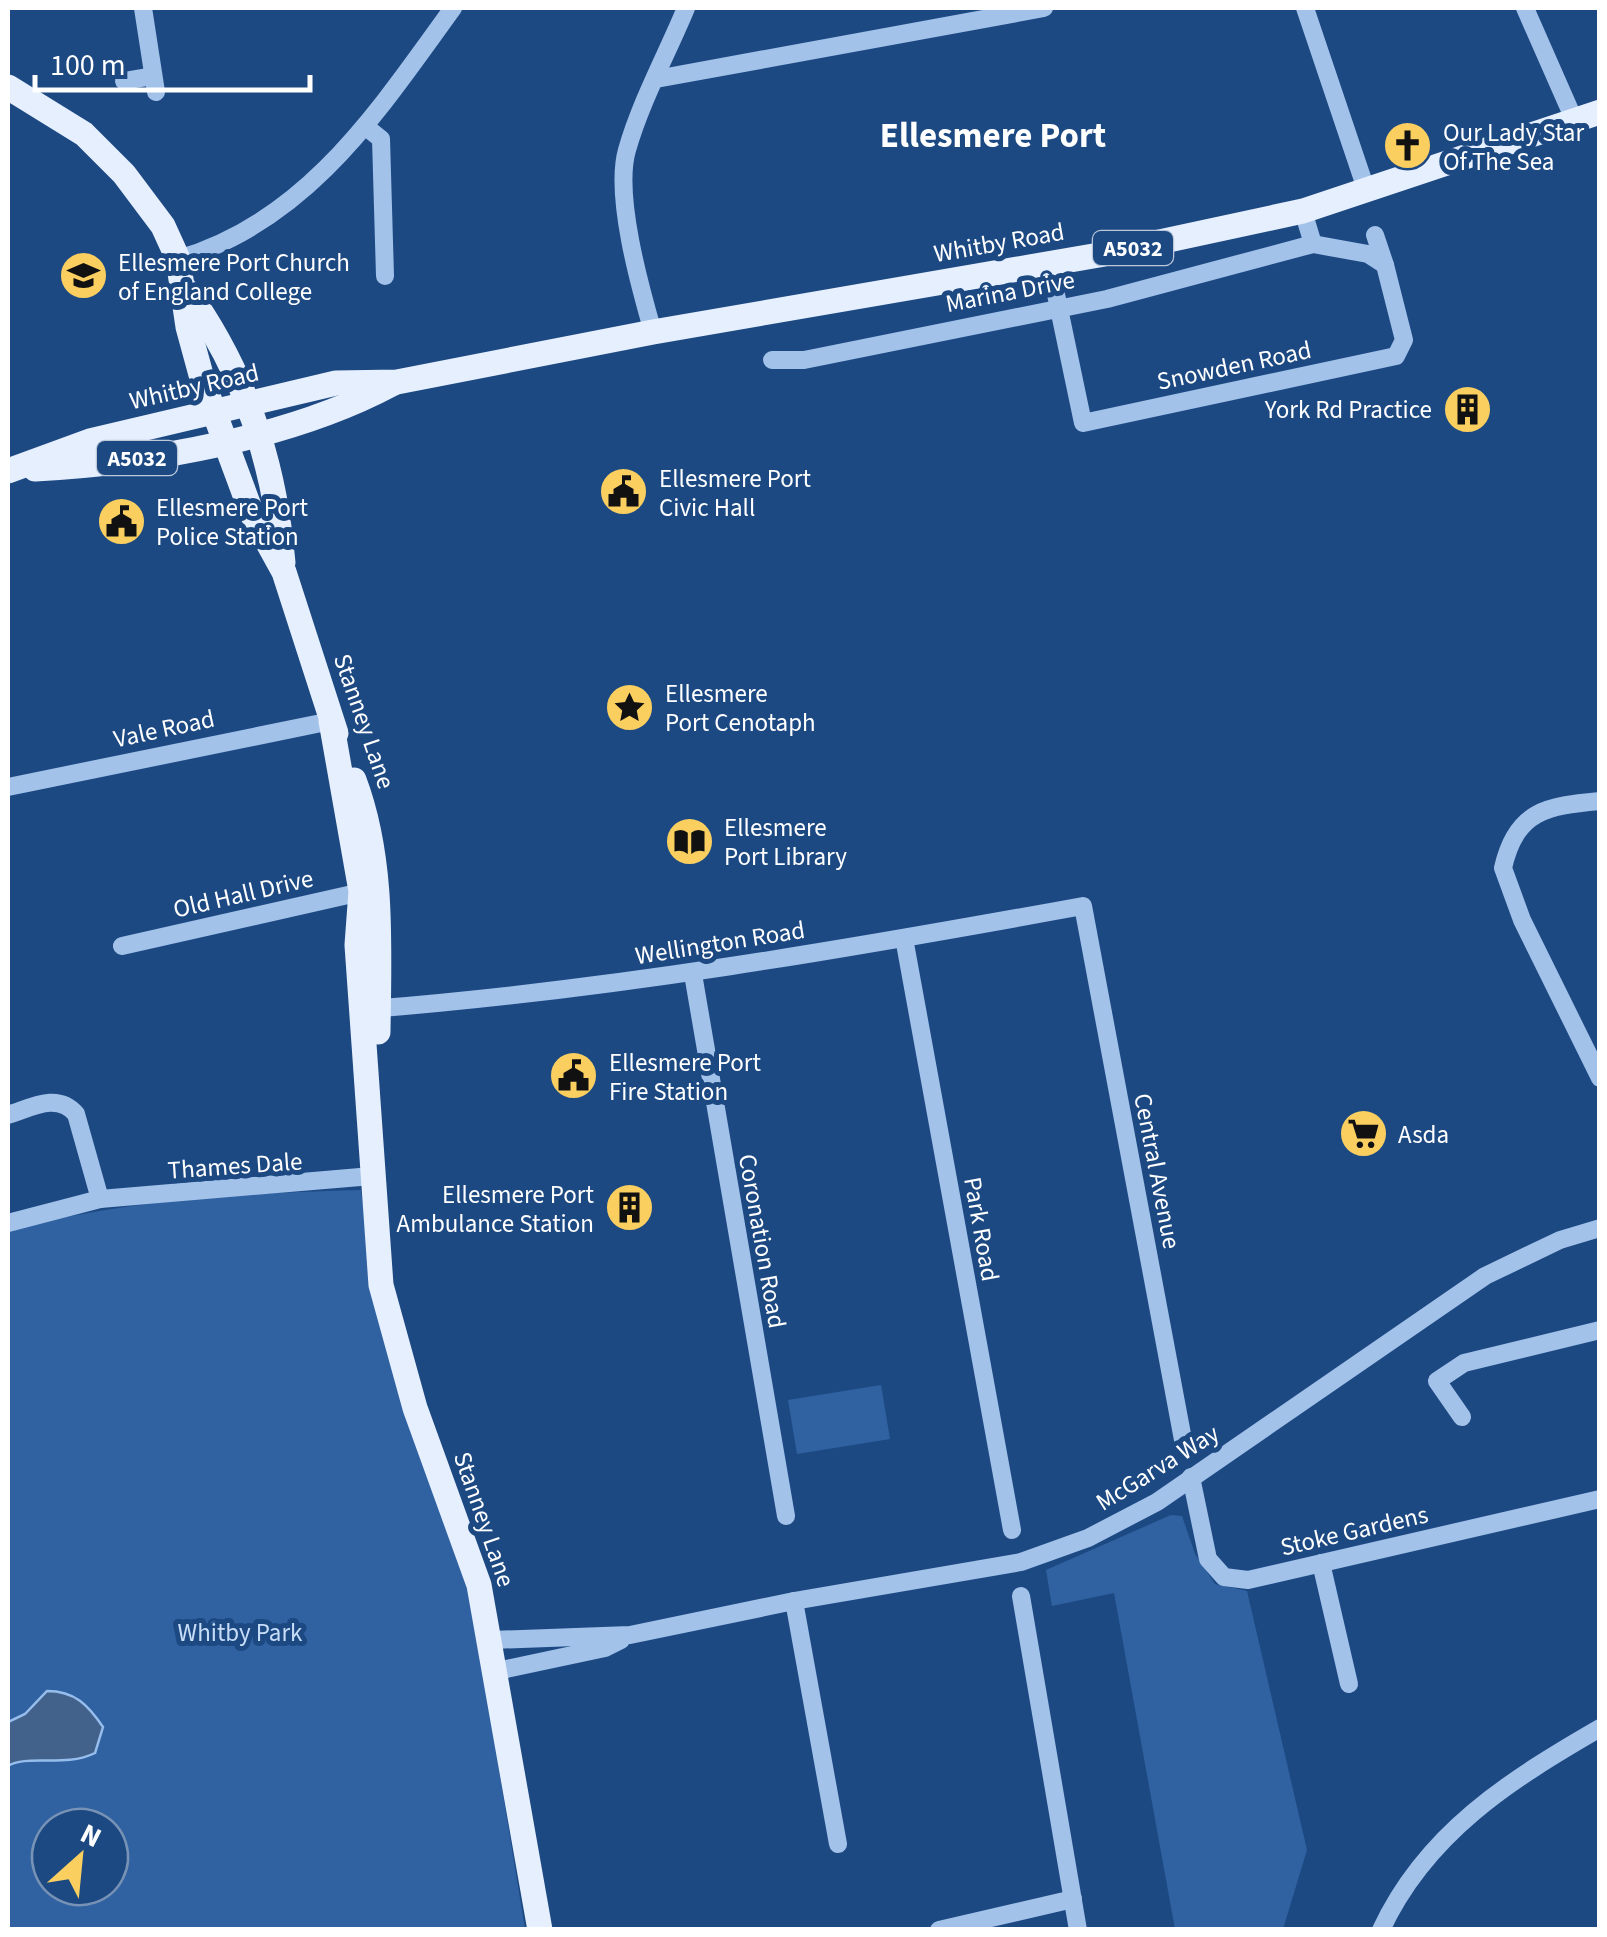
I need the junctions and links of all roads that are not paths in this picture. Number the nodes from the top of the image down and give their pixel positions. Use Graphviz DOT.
graph roads {
  1 [pos="144,8"];
  2 [pos="454,8"];
  3 [pos="686,8"];
  4 [pos="1044,8"];
  5 [pos="1305,8"];
  6 [pos="1525,8"];
  7 [pos="656,79"];
  8 [pos="124,80"];
  9 [pos="8,87"];
  10 [pos="1600,112"];
  11 [pos="1576,124"];
  12 [pos="366,126"];
  13 [pos="1367,192"];
  14 [pos="1302,211"];
  15 [pos="1374,234"];
  16 [pos="1313,244"];
  17 [pos="178,258"];
  18 [pos="1049,261"];
  19 [pos="1385,264"];
  20 [pos="385,276"];
  21 [pos="186,290"];
  22 [pos="1057,306"];
  23 [pos="654,332"];
  24 [pos="772,360"];
  25 [pos="397,382"];
  26 [pos="251,402"];
  27 [pos="215,410"];
  28 [pos="260,433"];
  29 [pos="227,442"];
  30 [pos="8,471"];
  31 [pos="284,572"];
  32 [pos="331,721"];
  33 [pos="8,787"];
  34 [pos="1600,801"];
  35 [pos="369,890"];
  36 [pos="1083,906"];
  37 [pos="904,938"];
  38 [pos="122,946"];
  39 [pos="693,974"];
  40 [pos="370,1009"];
  41 [pos="1600,1078"];
  42 [pos="8,1115"];
  43 [pos="372,1176"];
  44 [pos="100,1199"];
  45 [pos="8,1222"];
  46 [pos="1600,1228"];
  47 [pos="1600,1330"];
  48 [pos="1462,1417"];
  49 [pos="1184,1445"];
  50 [pos="1191,1477"];
  51 [pos="1600,1499"];
  52 [pos="786,1516"];
  53 [pos="1012,1530"];
  54 [pos="1321,1563"];
  55 [pos="1021,1596"];
  56 [pos="794,1600"];
  57 [pos="630,1635"];
  58 [pos="492,1640"];
  59 [pos="497,1671"];
  60 [pos="1349,1684"];
  61 [pos="1600,1728"];
  62 [pos="838,1844"];
  63 [pos="1073,1899"];
  64 [pos="540,1930"];
  65 [pos="939,1930"];
  66 [pos="1078,1930"];
  67 [pos="1381,1930"];
  1 -- 8 [label="street"];
  2 -- 12 [label="street"];
  3 -- 7 [label="street"];
  4 -- 7 [label="street"];
  5 -- 13 [label="street"];
  6 -- 11 [label="street"];
  7 -- 23 [label="street"];
  9 -- 17 [label="main road"];
  10 -- 11 [label="main road, Whitby Road / A5032"];
  11 -- 13 [label="main road, Whitby Road / A5032"];
  12 -- 17 [label="street"];
  12 -- 20 [label="street"];
  13 -- 14 [label="main road, Whitby Road / A5032"];
  14 -- 16 [label="street"];
  14 -- 18 [label="main road, Whitby Road / A5032"];
  15 -- 19 [label="street"];
  16 -- 19 [label="street"];
  16 -- 22 [label="street, Marina Drive"];
  17 -- 21 [label="main road"];
  18 -- 22 [label="street"];
  18 -- 23 [label="main road, Whitby Road / A5032"];
  19 -- 22 [label="street, Snowden Road"];
  21 -- 26 [label="main road, Stanney Lane"];
  21 -- 27 [label="main road, Stanney Lane"];
  22 -- 24 [label="street, Marina Drive"];
  23 -- 25 [label="main road, Whitby Road / A5032"];
  25 -- 26 [label="main road, Whitby Road / A5032"];
  25 -- 28 [label="main road, Whitby Road / A5032"];
  26 -- 27 [label="main road, Whitby Road / A5032"];
  26 -- 28 [label="main road, Stanney Lane"];
  27 -- 29 [label="main road, Stanney Lane"];
  27 -- 30 [label="main road, Whitby Road / A5032"];
  28 -- 29 [label="main road, Whitby Road / A5032"];
  28 -- 31 [label="main road, Stanney Lane"];
  29 -- 30 [label="main road, Whitby Road / A5032"];
  29 -- 31 [label="main road, Stanney Lane"];
  31 -- 32 [label="main road, Stanney Lane"];
  32 -- 33 [label="street, Vale Road"];
  32 -- 35 [label="main road, Stanney Lane"];
  32 -- 35 [label="main road, Stanney Lane"];
  34 -- 41 [label="street"];
  35 -- 38 [label="street, Old Hall Drive"];
  35 -- 40 [label="main road, Stanney Lane"];
  36 -- 37 [label="street, Wellington Road"];
  36 -- 49 [label="street, Central Avenue"];
  37 -- 39 [label="street, Wellington Road"];
  37 -- 53 [label="street, Park Road"];
  39 -- 40 [label="street, Wellington Road"];
  39 -- 52 [label="street, Coronation Road"];
  40 -- 43 [label="main road, Stanney Lane"];
  42 -- 44 [label="street"];
  43 -- 44 [label="street, Thames Dale"];
  43 -- 58 [label="main road, Stanney Lane"];
  44 -- 45 [label="street, Thames Dale"];
  46 -- 50 [label="street, McGarva Way"];
  47 -- 48 [label="street"];
  50 -- 54 [label="street, Stoke Gardens"];
  50 -- 56 [label="street, McGarva Way"];
  51 -- 54 [label="street, Stoke Gardens"];
  54 -- 60 [label="street"];
  55 -- 63 [label="street"];
  56 -- 57 [label="street, McGarva Way"];
  56 -- 62 [label="street"];
  57 -- 58 [label="street, McGarva Way"];
  57 -- 59 [label="street, McGarva Way"];
  58 -- 59 [label="main road, Stanney Lane"];
  59 -- 64 [label="main road, Stanney Lane"];
  61 -- 67 [label="street"];
  63 -- 65 [label="street"];
  63 -- 66 [label="street"];
}
